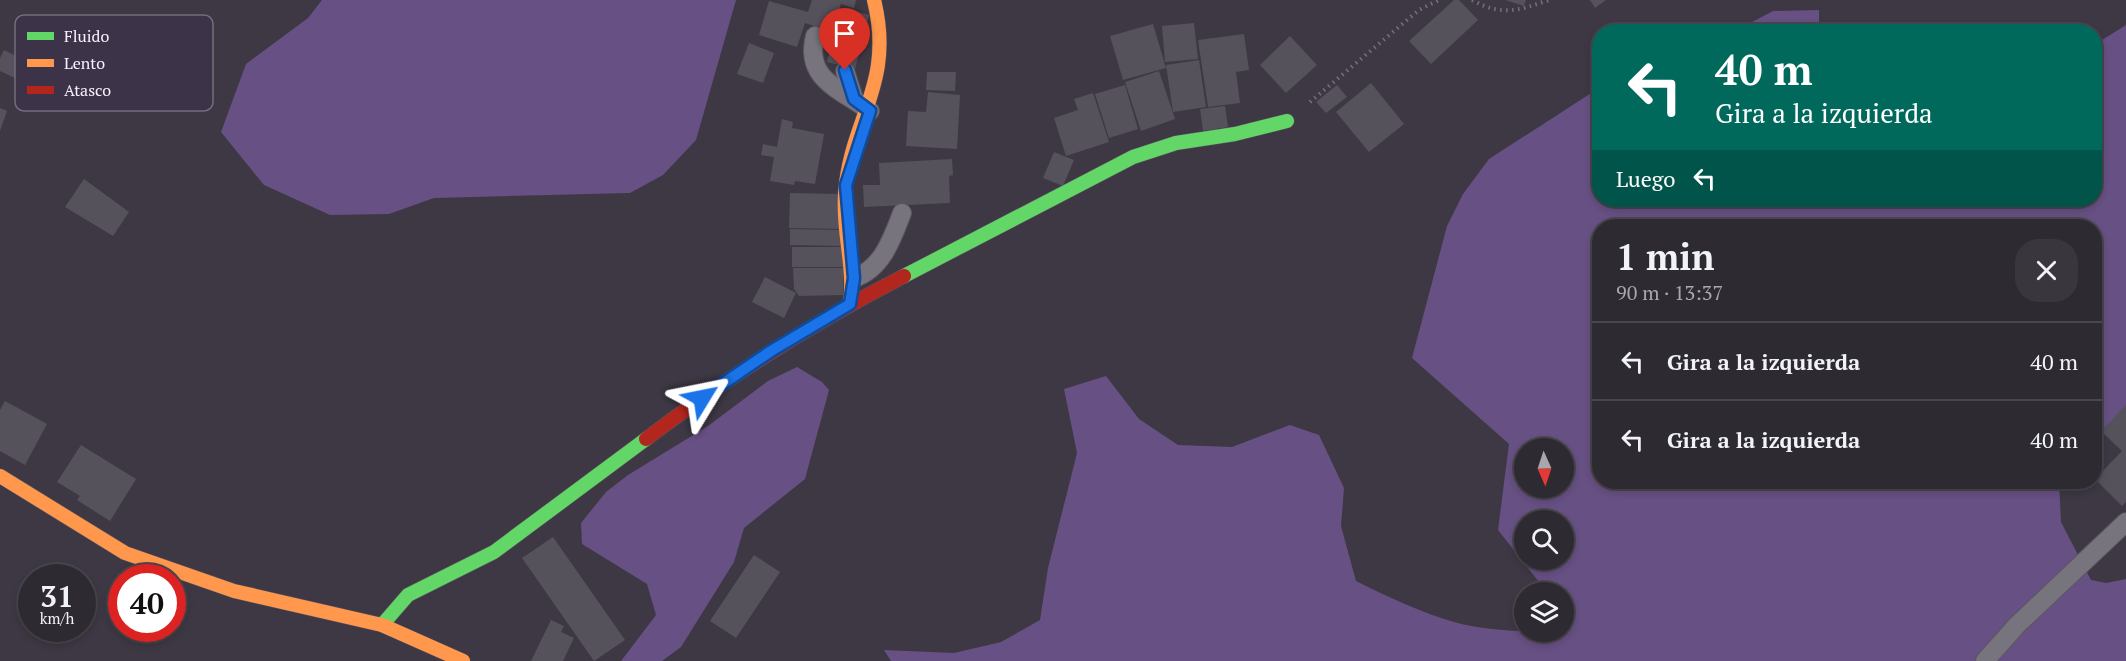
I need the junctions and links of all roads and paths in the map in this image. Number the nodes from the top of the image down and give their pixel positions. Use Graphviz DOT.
graph roads {
  1 [pos="874,0"];
  2 [pos="1438,0"];
  3 [pos="1472,0"];
  4 [pos="1549,0"];
  5 [pos="815,36"];
  6 [pos="845,70"];
  7 [pos="854,99"];
  8 [pos="870,111"];
  9 [pos="1287,121"];
  10 [pos="902,213"];
  11 [pos="854,278"];
  12 [pos="850,304"];
  13 [pos="0,476"];
  14 [pos="2126,522"];
  15 [pos="382,625"];
  16 [pos="464,661"];
  17 [pos="1985,661"];
  1 -- 8 [label="street"];
  2 -- 9 [label="path"];
  3 -- 4 [label="path"];
  5 -- 7 [label="lane"];
  6 -- 7 [label="lane"];
  7 -- 8 [label="lane"];
  8 -- 11 [label="street"];
  9 -- 12 [label="street"];
  10 -- 11 [label="lane"];
  11 -- 12 [label="street"];
  12 -- 15 [label="street"];
  13 -- 15 [label="street"];
  14 -- 17 [label="lane"];
  15 -- 16 [label="street"];
}
